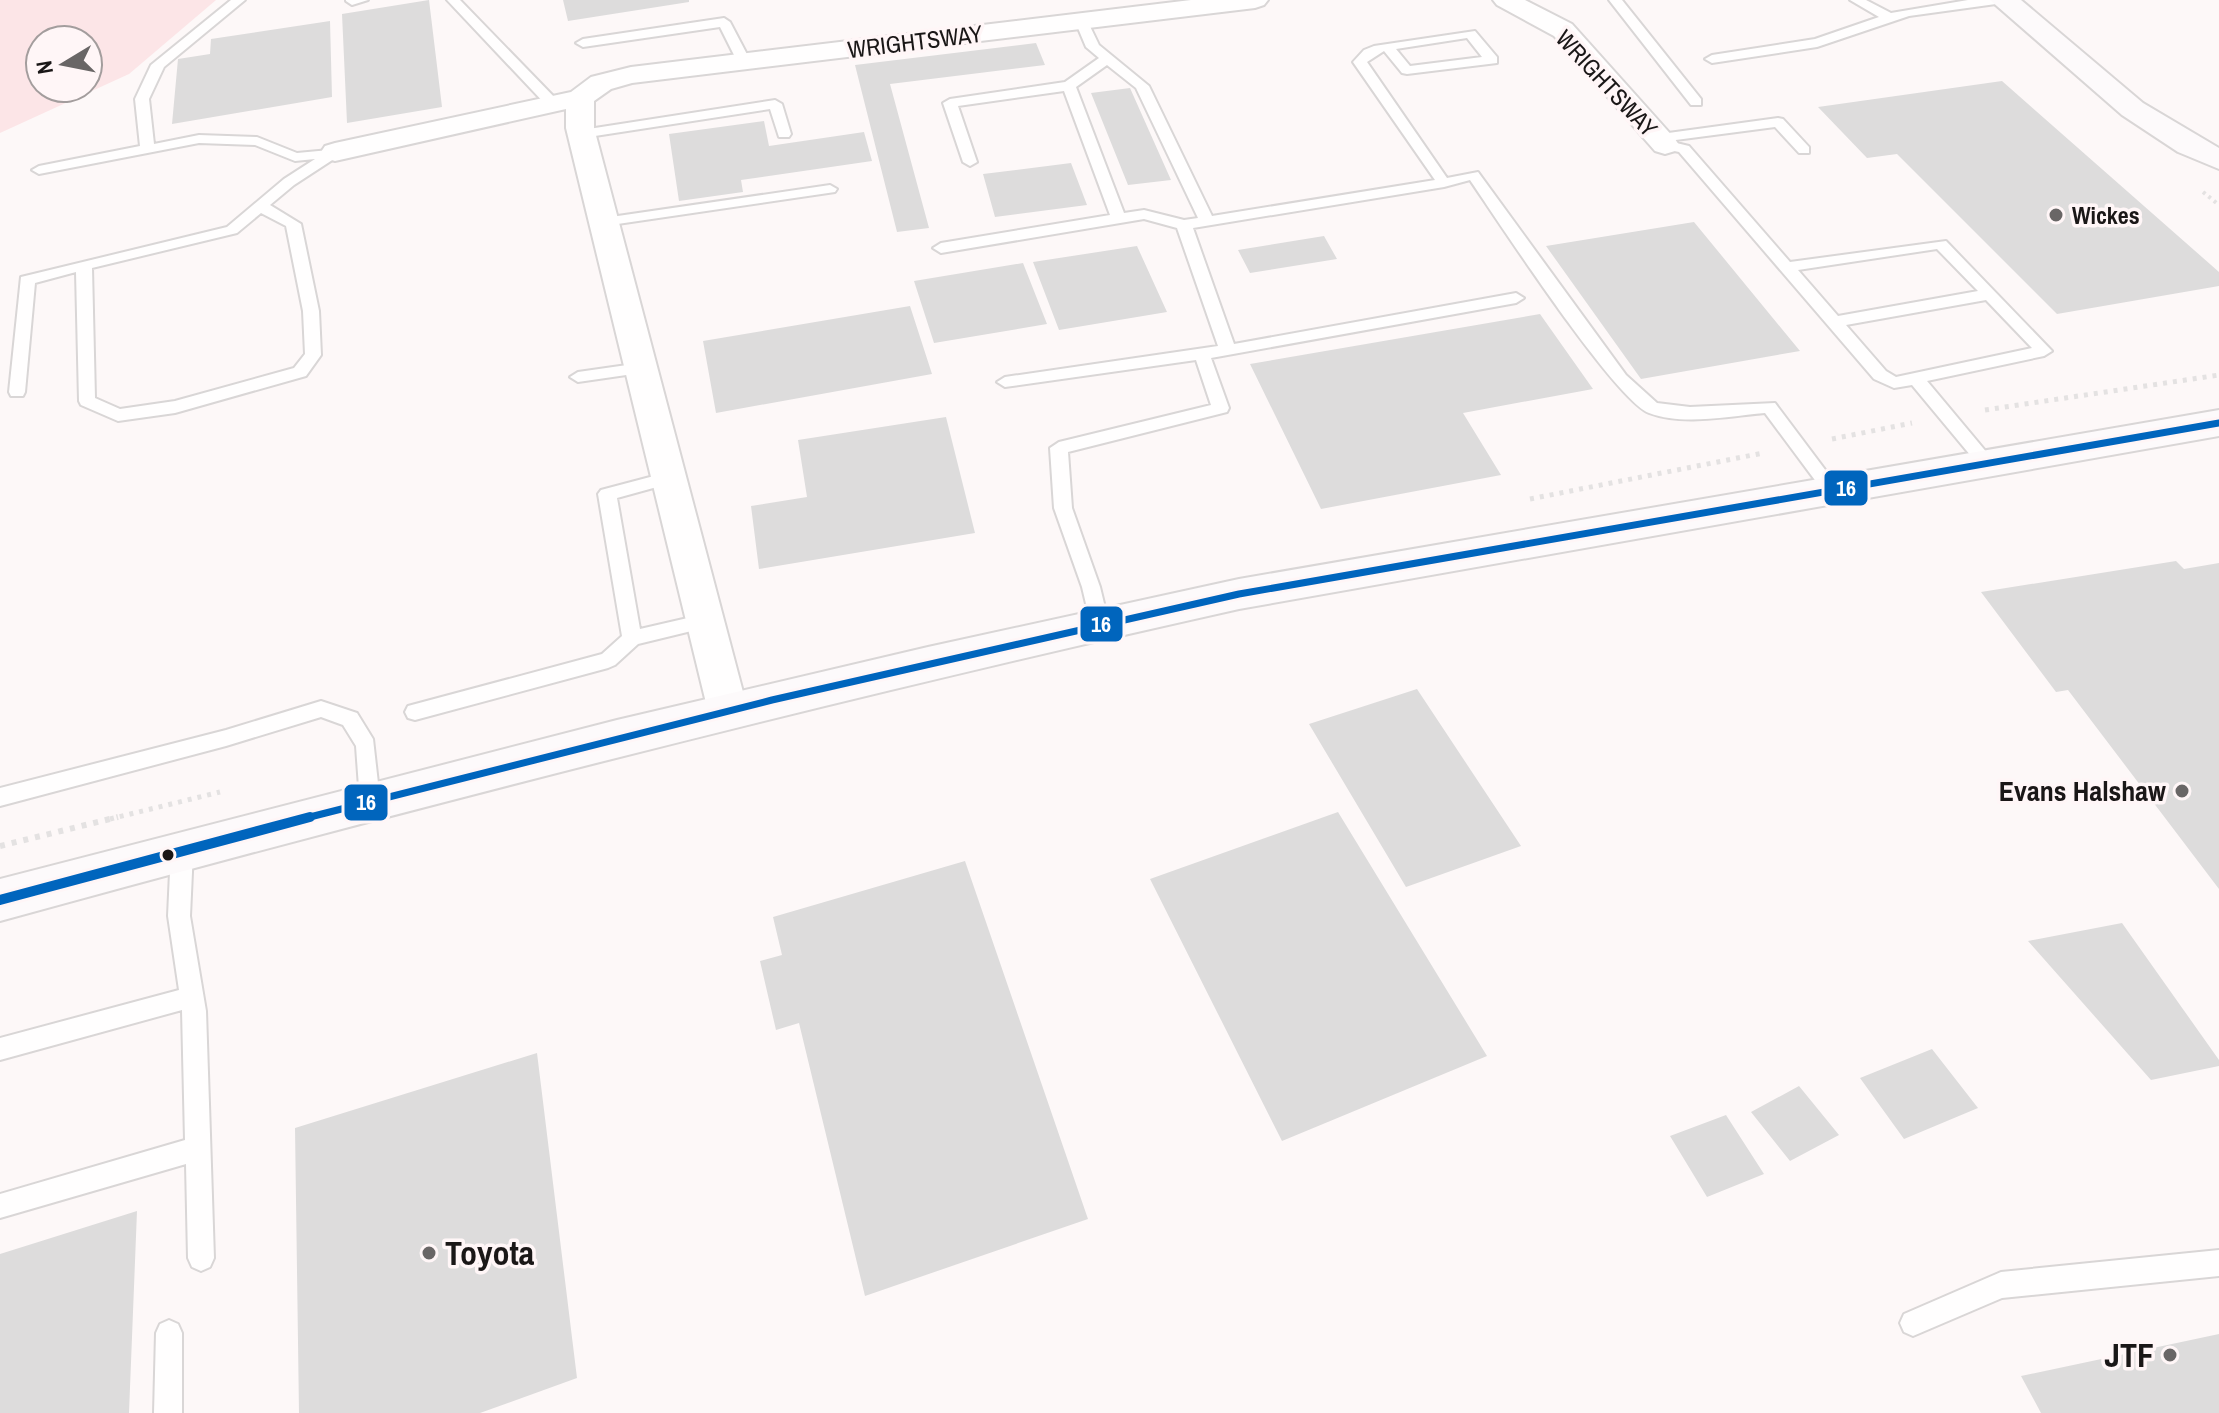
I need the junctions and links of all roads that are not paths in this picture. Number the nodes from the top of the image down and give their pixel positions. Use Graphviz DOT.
graph roads {
  1 [pos="239,0"];
  2 [pos="453,0"];
  3 [pos="1255,0"];
  4 [pos="1506,0"];
  5 [pos="1615,0"];
  6 [pos="1856,0"];
  7 [pos="1996,0"];
  8 [pos="2004,0"];
  9 [pos="1171,5"];
  10 [pos="1890,18"];
  11 [pos="1081,21"];
  12 [pos="583,43"];
  13 [pos="1387,47"];
  14 [pos="1107,58"];
  15 [pos="1712,59"];
  16 [pos="744,62"];
  17 [pos="1069,86"];
  18 [pos="566,101"];
  19 [pos="1696,102"];
  20 [pos="582,134"];
  21 [pos="784,134"];
  22 [pos="1662,142"];
  23 [pos="147,149"];
  24 [pos="1804,150"];
  25 [pos="335,152"];
  26 [pos="2219,160"];
  27 [pos="970,162"];
  28 [pos="39,170"];
  29 [pos="1444,183"];
  30 [pos="830,189"];
  31 [pos="260,206"];
  32 [pos="1118,217"];
  33 [pos="604,222"];
  34 [pos="1207,222"];
  35 [pos="1184,225"];
  36 [pos="941,248"];
  37 [pos="84,265"];
  38 [pos="1787,267"];
  39 [pos="1989,294"];
  40 [pos="1516,298"];
  41 [pos="1835,322"];
  42 [pos="1228,350"];
  43 [pos="1201,352"];
  44 [pos="641,368"];
  45 [pos="578,377"];
  46 [pos="1916,379"];
  47 [pos="1005,382"];
  48 [pos="17,392"];
  49 [pos="2219,423"];
  50 [pos="1987,464"];
  51 [pos="669,478"];
  52 [pos="1832,491"];
  53 [pos="705,621"];
  54 [pos="1099,624"];
  55 [pos="632,638"];
  56 [pos="728,711"];
  57 [pos="415,712"];
  58 [pos="0,797"];
  59 [pos="370,801"];
  60 [pos="182,850"];
  61 [pos="0,900"];
  62 [pos="192,997"];
  63 [pos="0,1049"];
  64 [pos="197,1149"];
  65 [pos="0,1206"];
  66 [pos="201,1258"];
  67 [pos="2219,1263"];
  68 [pos="1913,1323"];
  69 [pos="169,1333"];
  70 [pos="168,1413"];
  1 -- 23 [label="lane"];
  2 -- 18 [label="lane"];
  3 -- 9 [label="street, WRIGHTSWAY"];
  4 -- 22 [label="street, WRIGHTSWAY"];
  5 -- 19 [label="lane"];
  6 -- 10 [label="lane"];
  7 -- 10 [label="lane"];
  8 -- 26 [label="main road"];
  9 -- 11 [label="street, WRIGHTSWAY"];
  10 -- 15 [label="lane"];
  11 -- 14 [label="lane"];
  11 -- 16 [label="street, WRIGHTSWAY"];
  12 -- 16 [label="lane"];
  13 -- 13 [label="lane"];
  13 -- 29 [label="lane"];
  14 -- 17 [label="lane"];
  14 -- 34 [label="lane"];
  16 -- 18 [label="street, WRIGHTSWAY"];
  17 -- 27 [label="lane"];
  17 -- 32 [label="lane"];
  18 -- 20 [label="street"];
  18 -- 25 [label="street, WRIGHTSWAY"];
  20 -- 21 [label="lane"];
  20 -- 33 [label="street"];
  22 -- 24 [label="lane"];
  22 -- 38 [label="lane"];
  23 -- 25 [label="lane"];
  23 -- 28 [label="lane"];
  25 -- 31 [label="lane"];
  29 -- 34 [label="lane"];
  29 -- 52 [label="lane"];
  30 -- 33 [label="lane"];
  31 -- 37 [label="lane"];
  31 -- 37 [label="lane"];
  32 -- 35 [label="lane"];
  32 -- 36 [label="lane"];
  33 -- 44 [label="street"];
  34 -- 35 [label="lane"];
  35 -- 42 [label="lane"];
  37 -- 48 [label="lane"];
  38 -- 39 [label="lane"];
  38 -- 41 [label="lane"];
  39 -- 41 [label="lane"];
  39 -- 46 [label="lane"];
  40 -- 42 [label="lane"];
  41 -- 46 [label="lane"];
  42 -- 43 [label="lane"];
  43 -- 47 [label="lane"];
  43 -- 54 [label="lane"];
  44 -- 45 [label="lane"];
  44 -- 51 [label="street"];
  46 -- 50 [label="lane"];
  49 -- 50 [label="main road"];
  50 -- 52 [label="main road"];
  51 -- 53 [label="street"];
  51 -- 55 [label="lane"];
  52 -- 54 [label="main road"];
  53 -- 55 [label="lane"];
  53 -- 56 [label="street"];
  54 -- 56 [label="main road"];
  55 -- 57 [label="lane"];
  56 -- 59 [label="main road"];
  58 -- 59 [label="lane"];
  59 -- 60 [label="main road"];
  60 -- 61 [label="main road"];
  60 -- 62 [label="lane"];
  62 -- 63 [label="lane"];
  62 -- 64 [label="lane"];
  64 -- 65 [label="lane"];
  64 -- 66 [label="lane"];
  67 -- 68 [label="lane"];
  69 -- 70 [label="lane"];
}
